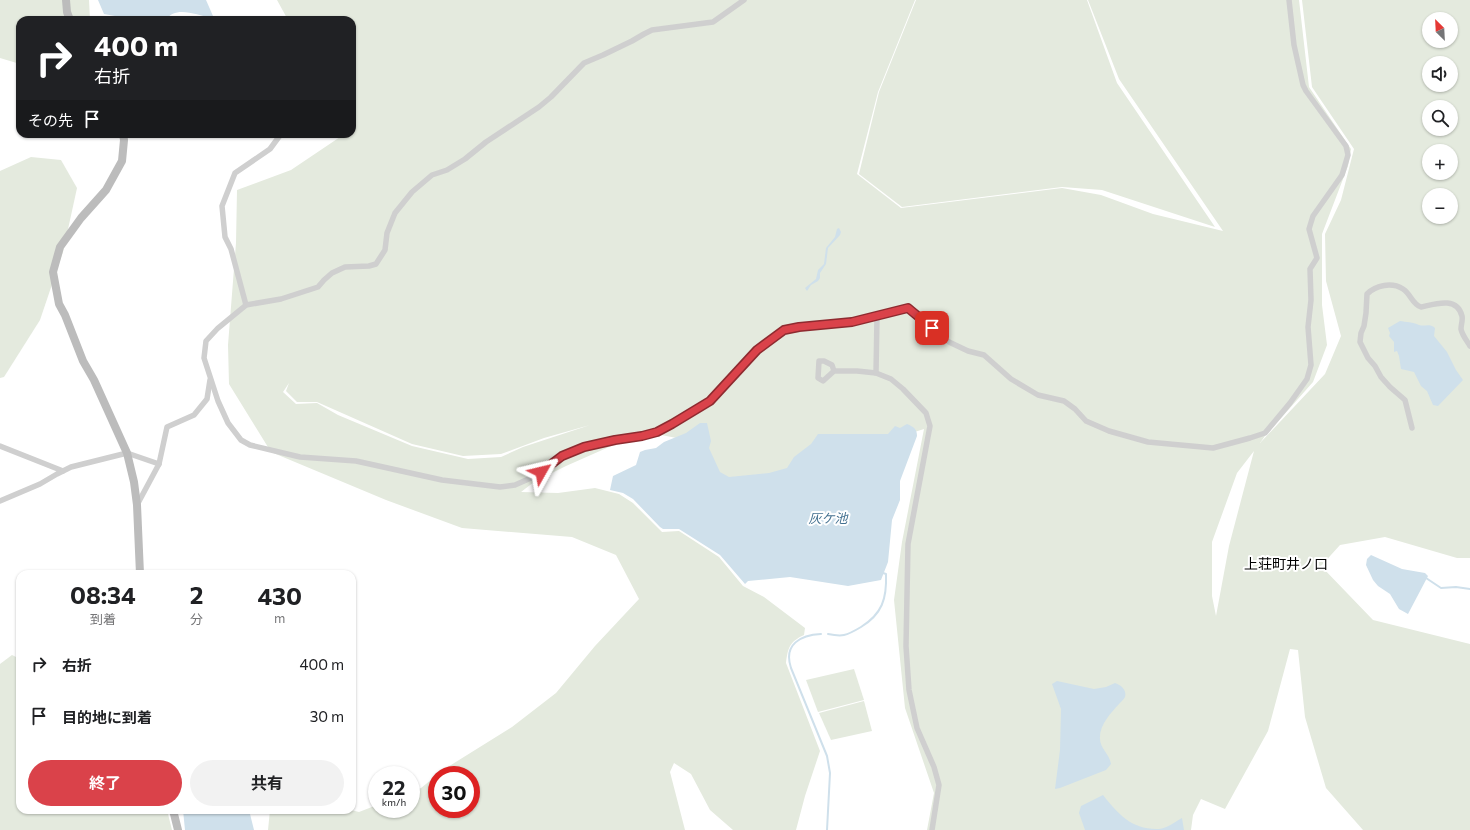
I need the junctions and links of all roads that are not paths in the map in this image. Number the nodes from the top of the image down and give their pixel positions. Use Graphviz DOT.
graph roads {
  1 [pos="66,0"];
  2 [pos="744,0"];
  3 [pos="1289,0"];
  4 [pos="68,16"];
  5 [pos="124,138"];
  6 [pos="278,138"];
  7 [pos="246,305"];
  8 [pos="877,317"];
  9 [pos="1470,346"];
  10 [pos="834,371"];
  11 [pos="876,373"];
  12 [pos="211,377"];
  13 [pos="1412,428"];
  14 [pos="0,446"];
  15 [pos="127,453"];
  16 [pos="159,464"];
  17 [pos="63,471"];
  18 [pos="0,501"];
  19 [pos="137,505"];
  20 [pos="140,570"];
  21 [pos="174,814"];
  22 [pos="178,830"];
  23 [pos="932,830"];
  1 -- 4 [label="street"];
  2 -- 7 [label="street"];
  3 -- 8 [label="street"];
  5 -- 15 [label="street"];
  6 -- 7 [label="street"];
  7 -- 12 [label="street"];
  8 -- 11 [label="street"];
  8 -- 12 [label="street"];
  9 -- 13 [label="street"];
  10 -- 11 [label="street"];
  11 -- 23 [label="street"];
  12 -- 16 [label="street"];
  14 -- 17 [label="street"];
  15 -- 16 [label="street"];
  15 -- 17 [label="street"];
  15 -- 19 [label="street"];
  16 -- 19 [label="street"];
  17 -- 18 [label="street"];
  19 -- 20 [label="street"];
  21 -- 22 [label="street"];
}
